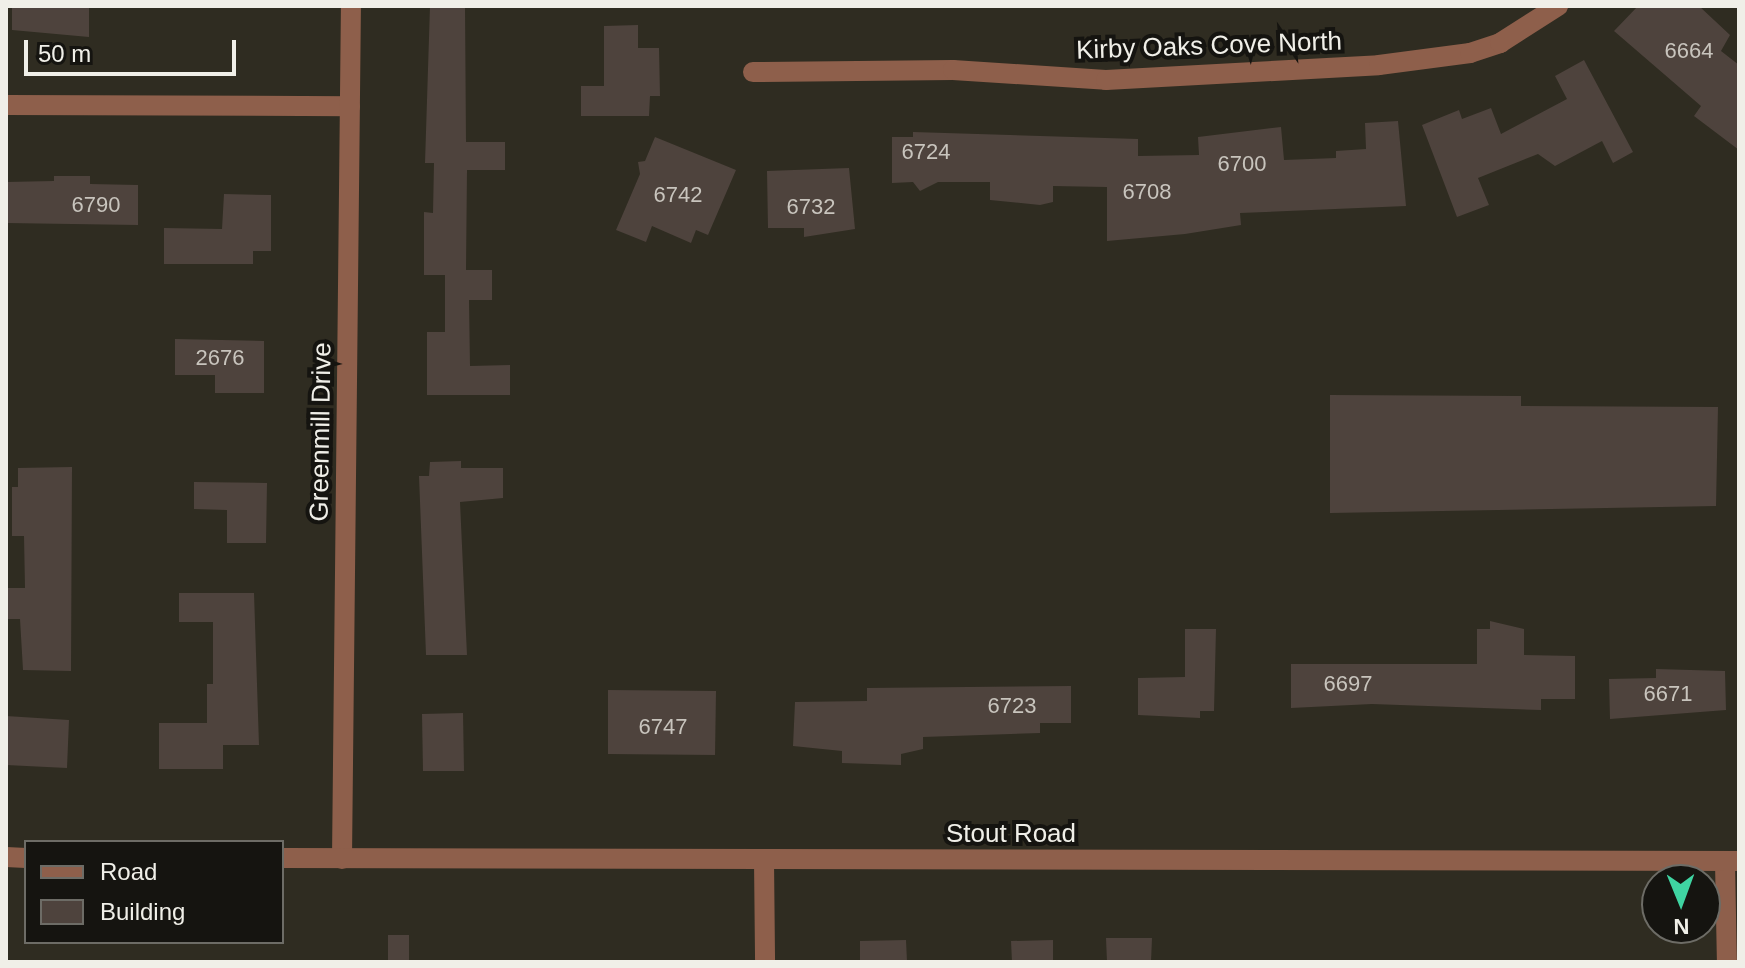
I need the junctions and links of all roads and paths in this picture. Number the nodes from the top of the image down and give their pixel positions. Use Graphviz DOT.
graph roads {
  1 [pos="351,6"];
  2 [pos="1558,6"];
  3 [pos="753,72"];
  4 [pos="6,105"];
  5 [pos="350,106"];
  6 [pos="284,858"];
  7 [pos="342,859"];
  8 [pos="764,860"];
  9 [pos="1732,862"];
  10 [pos="765,962"];
  11 [pos="1727,962"];
  1 -- 5 [label="street, Greenmill Drive"];
  2 -- 3 [label="street, Kirby Oaks Cove North"];
  4 -- 5 [label="street"];
  5 -- 7 [label="street, Greenmill Drive"];
  6 -- 7 [label="street, Stout Road"];
  7 -- 8 [label="street, Stout Road"];
  8 -- 9 [label="street, Stout Road"];
  8 -- 10 [label="street"];
  9 -- 11 [label="street"];
}
